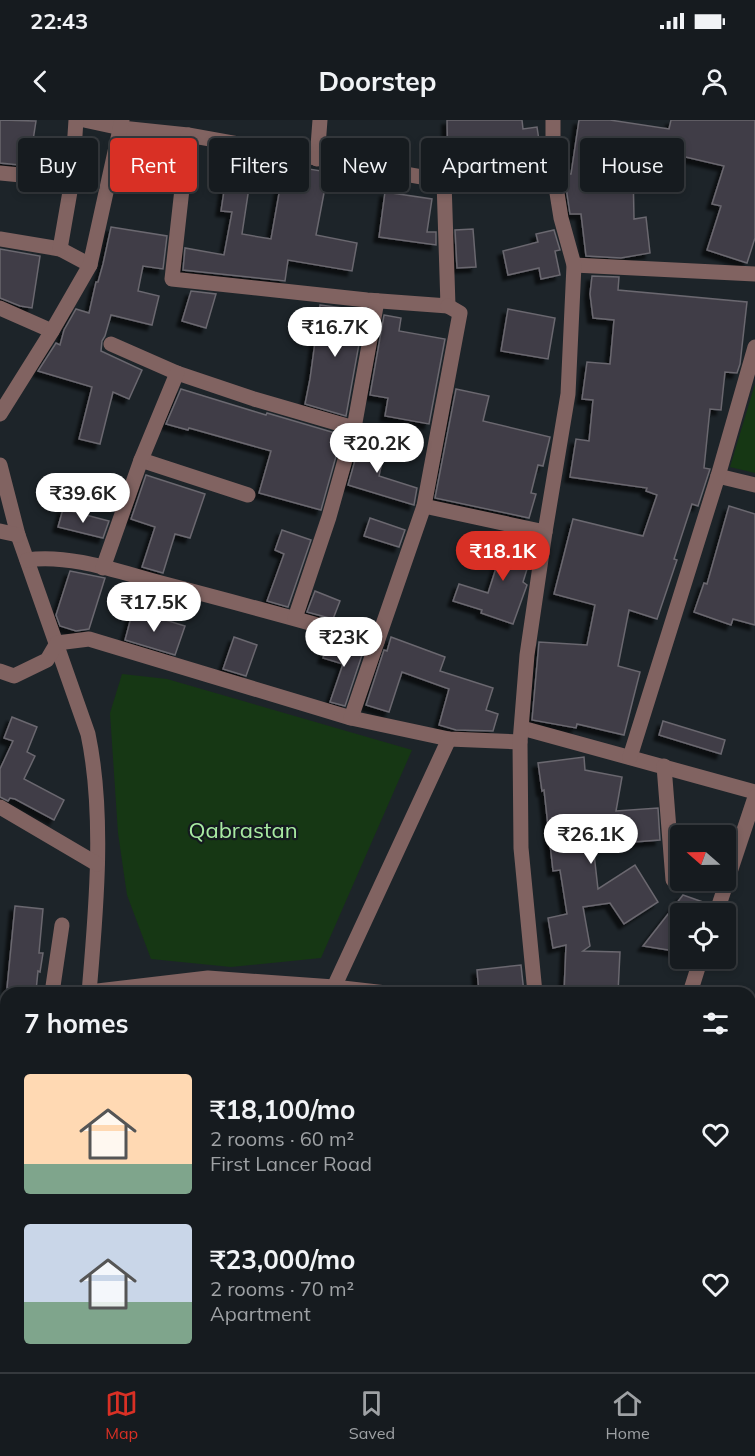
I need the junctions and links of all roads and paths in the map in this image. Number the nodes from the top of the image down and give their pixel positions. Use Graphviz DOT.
graph roads {
  1 [pos="76,120"];
  2 [pos="84,120"];
  3 [pos="320,120"];
  4 [pos="553,120"];
  5 [pos="121,124"];
  6 [pos="188,135"];
  7 [pos="75,138"];
  8 [pos="553,138"];
  9 [pos="316,159"];
  10 [pos="0,173"];
  11 [pos="18,175"];
  12 [pos="421,177"];
  13 [pos="70,192"];
  14 [pos="444,192"];
  15 [pos="557,192"];
  16 [pos="0,239"];
  17 [pos="60,249"];
  18 [pos="90,265"];
  19 [pos="574,265"];
  20 [pos="755,274"];
  21 [pos="377,301"];
  22 [pos="448,306"];
  23 [pos="0,308"];
  24 [pos="52,331"];
  25 [pos="111,344"];
  26 [pos="755,346"];
  27 [pos="177,373"];
  28 [pos="0,414"];
  29 [pos="354,428"];
  30 [pos="141,460"];
  31 [pos="0,465"];
  32 [pos="718,476"];
  33 [pos="755,485"];
  34 [pos="248,495"];
  35 [pos="424,506"];
  36 [pos="0,531"];
  37 [pos="544,532"];
  38 [pos="18,535"];
  39 [pos="27,560"];
  40 [pos="103,568"];
  41 [pos="295,618"];
  42 [pos="377,642"];
  43 [pos="57,643"];
  44 [pos="0,671"];
  45 [pos="351,718"];
  46 [pos="521,735"];
  47 [pos="449,739"];
  48 [pos="630,757"];
  49 [pos="664,766"];
  50 [pos="755,792"];
  51 [pos="755,797"];
  52 [pos="0,807"];
  53 [pos="670,834"];
  54 [pos="97,864"];
  55 [pos="720,903"];
  56 [pos="62,925"];
  57 [pos="698,969"];
  58 [pos="53,987"];
  59 [pos="89,987"];
  60 [pos="132,987"];
  61 [pos="333,987"];
  62 [pos="534,987"];
  63 [pos="692,987"];
  1 -- 7 [label="street"];
  2 -- 5 [label="street"];
  3 -- 9 [label="street"];
  4 -- 8 [label="street"];
  5 -- 6 [label="street"];
  5 -- 18 [label="street"];
  6 -- 9 [label="street"];
  6 -- 21 [label="street"];
  9 -- 12 [label="street"];
  10 -- 11 [label="street"];
  13 -- 17 [label="street"];
  14 -- 22 [label="street"];
  15 -- 19 [label="street"];
  16 -- 17 [label="street"];
  17 -- 18 [label="street"];
  18 -- 24 [label="street"];
  19 -- 20 [label="street"];
  19 -- 37 [label="street"];
  21 -- 22 [label="street"];
  21 -- 29 [label="street"];
  22 -- 35 [label="street"];
  23 -- 24 [label="street"];
  24 -- 28 [label="street"];
  25 -- 27 [label="street"];
  26 -- 32 [label="street"];
  27 -- 29 [label="street"];
  27 -- 30 [label="street"];
  29 -- 41 [label="street"];
  30 -- 34 [label="street"];
  30 -- 40 [label="street"];
  31 -- 38 [label="street"];
  32 -- 33 [label="street"];
  32 -- 48 [label="street"];
  35 -- 37 [label="street"];
  35 -- 42 [label="street"];
  36 -- 38 [label="street"];
  37 -- 46 [label="street"];
  38 -- 39 [label="street"];
  39 -- 40 [label="street"];
  39 -- 43 [label="street"];
  40 -- 41 [label="street"];
  41 -- 42 [label="street"];
  42 -- 45 [label="street"];
  43 -- 44 [label="street"];
  43 -- 45 [label="street"];
  43 -- 54 [label="street"];
  45 -- 47 [label="street"];
  46 -- 47 [label="street"];
  46 -- 48 [label="street"];
  46 -- 62 [label="street"];
  47 -- 61 [label="street"];
  48 -- 49 [label="street"];
  49 -- 50 [label="street"];
  49 -- 53 [label="street"];
  51 -- 55 [label="street"];
  52 -- 54 [label="street"];
  54 -- 59 [label="street"];
  56 -- 58 [label="street"];
  57 -- 63 [label="street"];
  60 -- 61 [label="street"];
}
